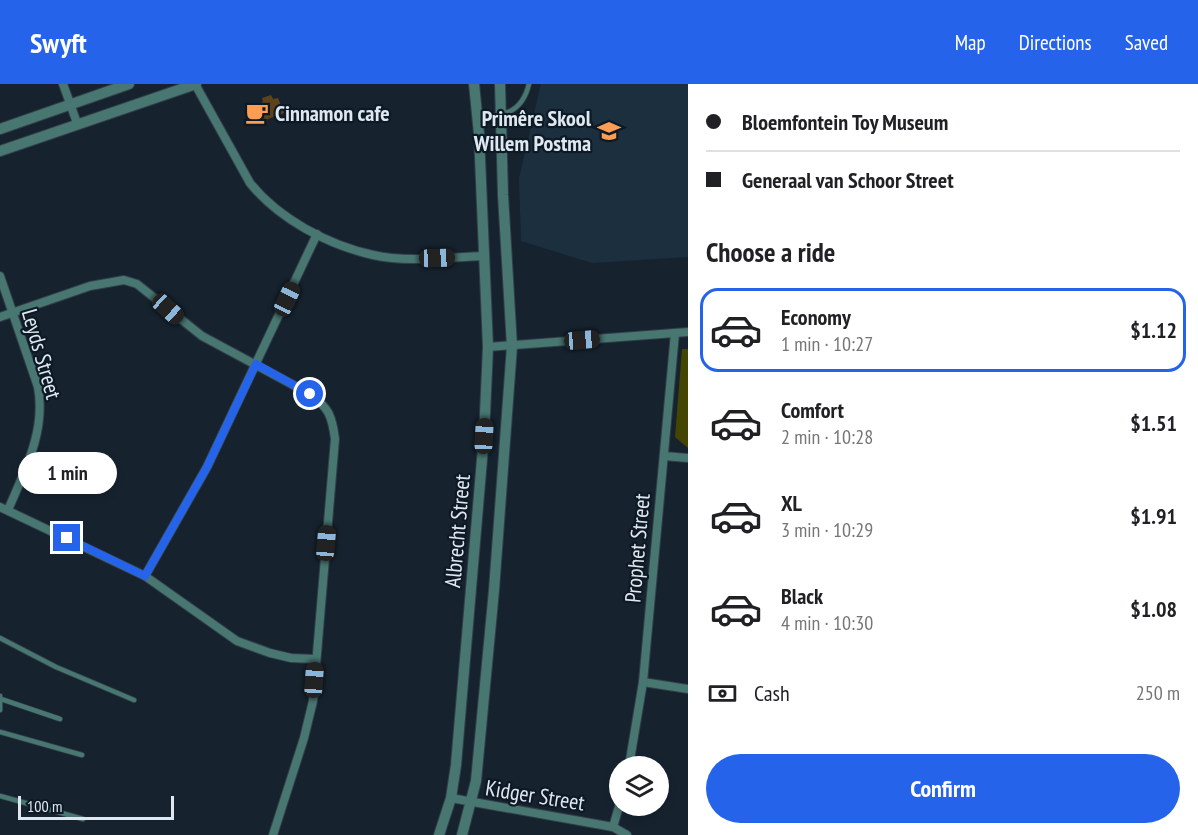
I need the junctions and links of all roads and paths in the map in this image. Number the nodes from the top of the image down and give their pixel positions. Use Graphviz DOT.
graph roads {
  1 [pos="63,84"];
  2 [pos="129,84"];
  3 [pos="195,84"];
  4 [pos="474,84"];
  5 [pos="500,84"];
  6 [pos="529,84"];
  7 [pos="71,105"];
  8 [pos="500,116"];
  9 [pos="478,117"];
  10 [pos="77,123"];
  11 [pos="0,129"];
  12 [pos="0,151"];
  13 [pos="317,234"];
  14 [pos="484,256"];
  15 [pos="0,276"];
  16 [pos="12,313"];
  17 [pos="0,317"];
  18 [pos="688,332"];
  19 [pos="675,333"];
  20 [pos="512,346"];
  21 [pos="488,347"];
  22 [pos="256,364"];
  23 [pos="664,456"];
  24 [pos="688,458"];
  25 [pos="4,509"];
  26 [pos="145,576"];
  27 [pos="0,638"];
  28 [pos="315,659"];
  29 [pos="643,682"];
  30 [pos="688,689"];
  31 [pos="1,697"];
  32 [pos="134,700"];
  33 [pos="0,710"];
  34 [pos="60,719"];
  35 [pos="0,732"];
  36 [pos="82,755"];
  37 [pos="630,756"];
  38 [pos="0,796"];
  39 [pos="451,798"];
  40 [pos="472,803"];
  41 [pos="616,816"];
  42 [pos="83,819"];
  43 [pos="613,827"];
  44 [pos="273,835"];
  45 [pos="439,835"];
  46 [pos="462,835"];
  47 [pos="627,835"];
  1 -- 7 [label="street"];
  2 -- 7 [label="street"];
  3 -- 10 [label="street"];
  3 -- 13 [label="street"];
  4 -- 9 [label="street, Albrecht Street"];
  5 -- 8 [label="street, Albrecht Street"];
  6 -- 8 [label="lane"];
  7 -- 10 [label="street"];
  7 -- 11 [label="street"];
  8 -- 9 [label="lane"];
  8 -- 20 [label="street, Albrecht Street"];
  9 -- 14 [label="street, Albrecht Street"];
  10 -- 12 [label="street"];
  13 -- 14 [label="street"];
  13 -- 22 [label="street"];
  14 -- 21 [label="street, Albrecht Street"];
  15 -- 16 [label="street, Leyds Street"];
  16 -- 17 [label="street"];
  16 -- 22 [label="street"];
  16 -- 25 [label="street, Leyds Street"];
  18 -- 19 [label="street"];
  19 -- 20 [label="street"];
  19 -- 23 [label="street, Prophet Street"];
  20 -- 21 [label="street"];
  20 -- 40 [label="street, Albrecht Street"];
  21 -- 39 [label="street, Albrecht Street"];
  22 -- 26 [label="street"];
  22 -- 28 [label="street"];
  23 -- 24 [label="street"];
  23 -- 29 [label="street, Prophet Street"];
  25 -- 26 [label="street"];
  26 -- 28 [label="street"];
  27 -- 32 [label="lane"];
  28 -- 44 [label="street"];
  29 -- 30 [label="street"];
  29 -- 37 [label="street, Prophet Street"];
  31 -- 33 [label="lane"];
  31 -- 34 [label="lane"];
  35 -- 36 [label="lane"];
  38 -- 42 [label="lane"];
  39 -- 40 [label="street, Kidger Street"];
  39 -- 45 [label="street, Albrecht Street"];
  40 -- 43 [label="street, Kidger Street"];
  40 -- 46 [label="street, Albrecht Street"];
  41 -- 43 [label="street"];
  43 -- 47 [label="street, Kidger Street"];
}
